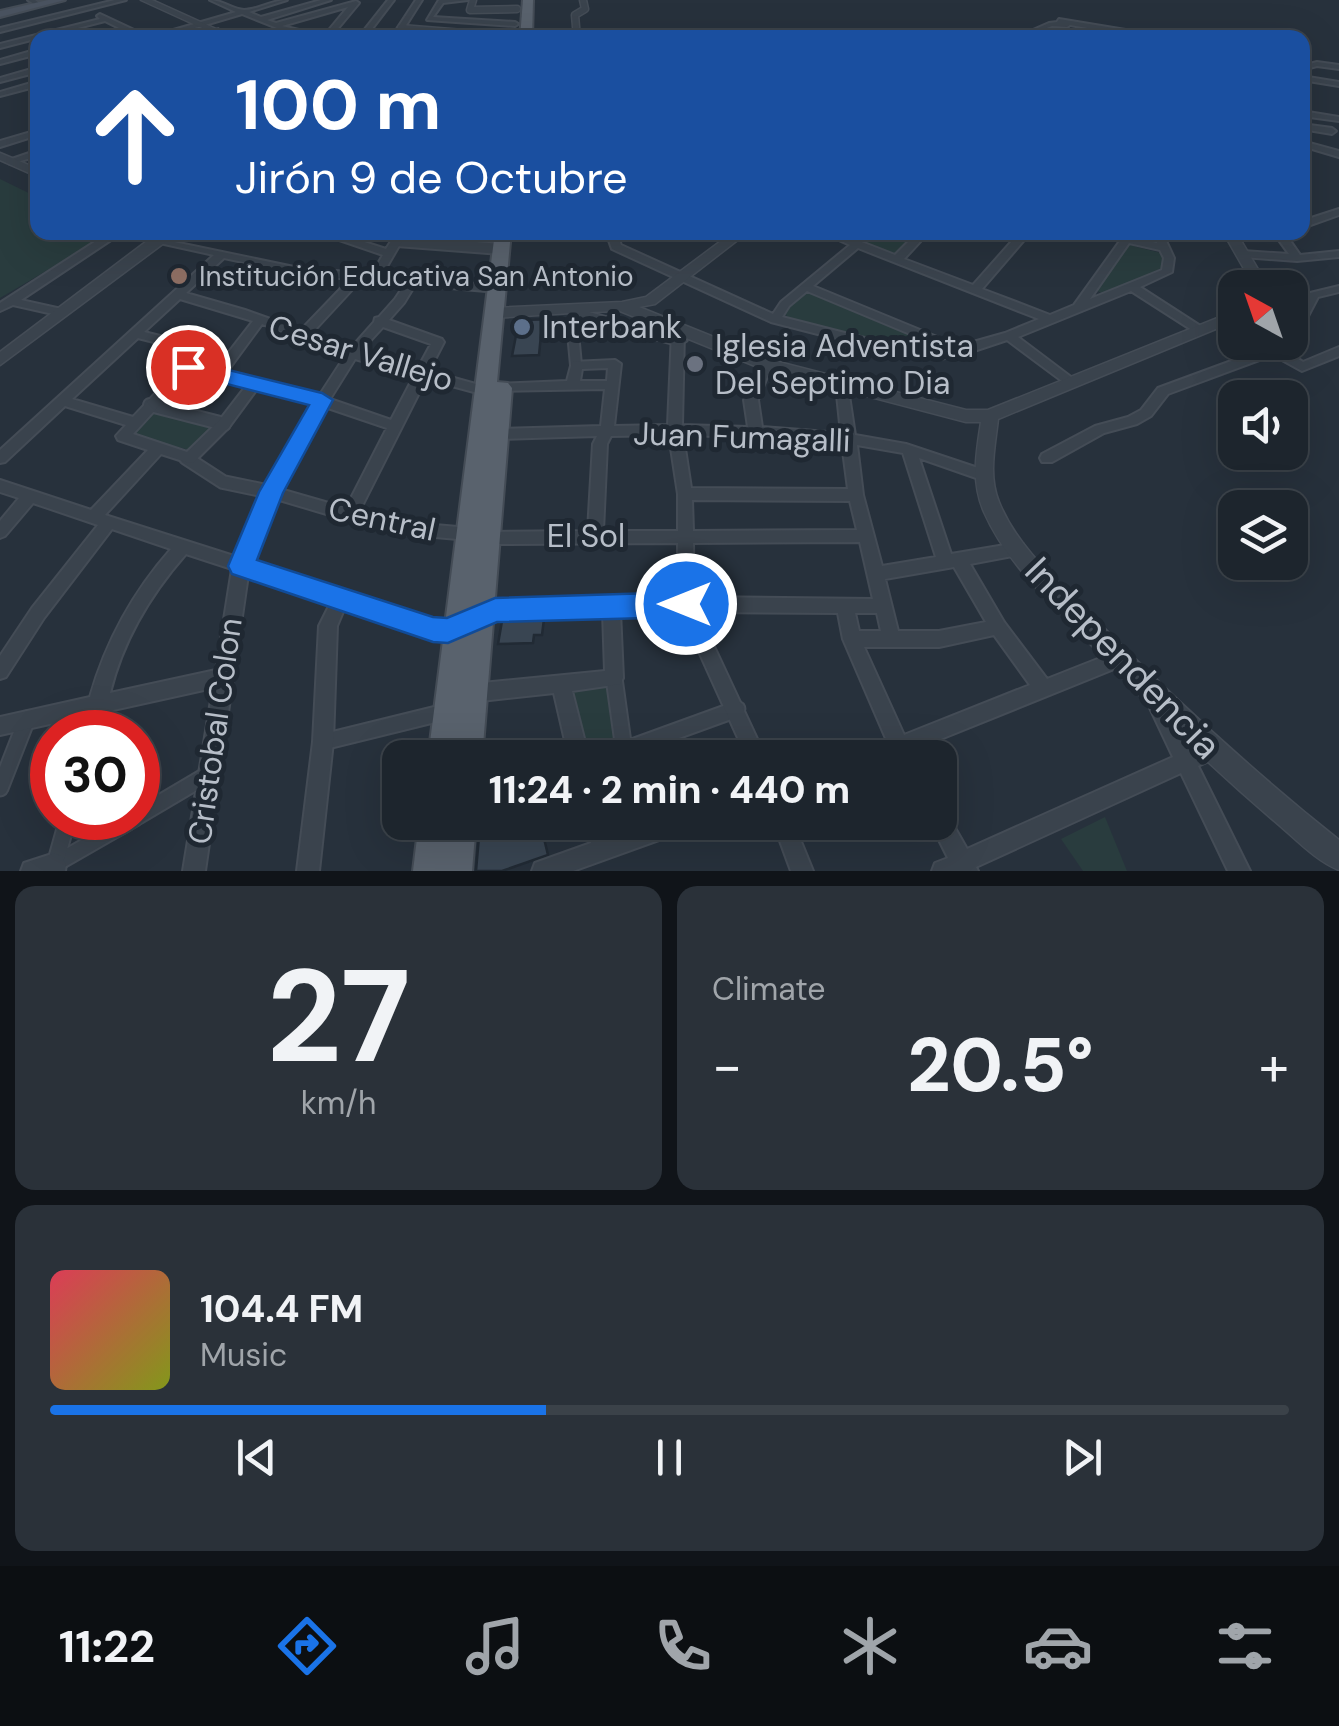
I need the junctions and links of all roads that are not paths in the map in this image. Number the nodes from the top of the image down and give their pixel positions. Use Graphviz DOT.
graph roads {
  1 [pos="48,0"];
  2 [pos="60,0"];
  3 [pos="123,0"];
  4 [pos="137,0"];
  5 [pos="144,0"];
  6 [pos="229,0"];
  7 [pos="284,0"];
  8 [pos="328,0"];
  9 [pos="391,0"];
  10 [pos="419,0"];
  11 [pos="466,0"];
  12 [pos="473,0"];
  13 [pos="528,0"];
  14 [pos="536,0"];
  15 [pos="583,0"];
  16 [pos="33,1"];
  17 [pos="216,1"];
  18 [pos="357,1"];
  19 [pos="86,9"];
  20 [pos="503,9"];
  21 [pos="517,9"];
  22 [pos="242,12"];
  23 [pos="0,13"];
  24 [pos="106,19"];
  25 [pos="261,19"];
  26 [pos="300,19"];
  27 [pos="1059,20"];
  28 [pos="198,24"];
  29 [pos="501,24"];
  30 [pos="515,24"];
  31 [pos="276,26"];
  32 [pos="1102,27"];
  33 [pos="125,28"];
  34 [pos="335,28"];
  35 [pos="401,28"];
  36 [pos="0,30"];
  37 [pos="63,30"];
  38 [pos="118,30"];
  39 [pos="130,30"];
  40 [pos="177,30"];
  41 [pos="210,30"];
  42 [pos="292,30"];
  43 [pos="368,30"];
  44 [pos="426,30"];
  45 [pos="526,30"];
  46 [pos="535,30"];
  47 [pos="576,30"];
  48 [pos="1036,30"];
  49 [pos="1118,30"];
  50 [pos="30,38"];
  51 [pos="0,46"];
  52 [pos="0,54"];
  53 [pos="30,54"];
  54 [pos="4,61"];
  55 [pos="1310,66"];
  56 [pos="1339,67"];
  57 [pos="30,72"];
  58 [pos="1310,79"];
  59 [pos="0,80"];
  60 [pos="1339,84"];
  61 [pos="30,86"];
  62 [pos="0,94"];
  63 [pos="1310,114"];
  64 [pos="1339,119"];
  65 [pos="1310,127"];
  66 [pos="1332,131"];
  67 [pos="30,135"];
  68 [pos="0,144"];
  69 [pos="1310,145"];
  70 [pos="30,154"];
  71 [pos="1339,154"];
  72 [pos="3,161"];
  73 [pos="30,174"];
  74 [pos="1339,212"];
  75 [pos="1310,222"];
  76 [pos="106,240"];
  77 [pos="158,240"];
  78 [pos="175,240"];
  79 [pos="346,240"];
  80 [pos="398,240"];
  81 [pos="507,240"];
  82 [pos="614,240"];
  83 [pos="732,240"];
  84 [pos="846,240"];
  85 [pos="916,240"];
  86 [pos="1019,240"];
  87 [pos="1118,240"];
  88 [pos="1161,240"];
  89 [pos="1234,240"];
  90 [pos="1284,240"];
  91 [pos="1124,242"];
  92 [pos="856,244"];
  93 [pos="1165,248"];
  94 [pos="390,254"];
  95 [pos="1243,254"];
  96 [pos="1339,254"];
  97 [pos="222,255"];
  98 [pos="1297,258"];
  99 [pos="896,260"];
  100 [pos="1252,270"];
  101 [pos="358,277"];
  102 [pos="375,278"];
  103 [pos="682,278"];
  104 [pos="412,281"];
  105 [pos="806,286"];
  106 [pos="1134,288"];
  107 [pos="1339,289"];
  108 [pos="975,290"];
  109 [pos="180,295"];
  110 [pos="6,304"];
  111 [pos="501,305"];
  112 [pos="622,306"];
  113 [pos="1308,306"];
  114 [pos="1079,308"];
  115 [pos="564,310"];
  116 [pos="62,312"];
  117 [pos="581,314"];
  118 [pos="775,318"];
  119 [pos="1046,318"];
  120 [pos="379,321"];
  121 [pos="258,322"];
  122 [pos="1218,324"];
  123 [pos="652,327"];
  124 [pos="1200,329"];
  125 [pos="137,334"];
  126 [pos="302,336"];
  127 [pos="677,336"];
  128 [pos="1009,336"];
  129 [pos="961,351"];
  130 [pos="1339,351"];
  131 [pos="352,354"];
  132 [pos="0,360"];
  133 [pos="1235,360"];
  134 [pos="1290,360"];
  135 [pos="766,364"];
  136 [pos="576,365"];
  137 [pos="188,367"];
  138 [pos="219,373"];
  139 [pos="424,374"];
  140 [pos="256,382"];
  141 [pos="1070,382"];
  142 [pos="573,385"];
  143 [pos="613,385"];
  144 [pos="842,385"];
  145 [pos="493,389"];
  146 [pos="322,400"];
  147 [pos="63,401"];
  148 [pos="150,405"];
  149 [pos="990,416"];
  150 [pos="133,422"];
  151 [pos="224,424"];
  152 [pos="396,426"];
  153 [pos="675,430"];
  154 [pos="756,430"];
  155 [pos="607,432"];
  156 [pos="497,434"];
  157 [pos="848,438"];
  158 [pos="157,449"];
  159 [pos="910,453"];
  160 [pos="0,458"];
  161 [pos="186,458"];
  162 [pos="1047,458"];
  163 [pos="982,475"];
  164 [pos="0,486"];
  165 [pos="271,492"];
  166 [pos="685,494"];
  167 [pos="856,495"];
  168 [pos="30,496"];
  169 [pos="349,516"];
  170 [pos="102,520"];
  171 [pos="0,532"];
  172 [pos="595,535"];
  173 [pos="478,536"];
  174 [pos="687,536"];
  175 [pos="864,536"];
  176 [pos="183,547"];
  177 [pos="1018,549"];
  178 [pos="952,560"];
  179 [pos="241,566"];
  180 [pos="875,574"];
  181 [pos="340,600"];
  182 [pos="611,604"];
  183 [pos="686,604"];
  184 [pos="882,606"];
  185 [pos="845,607"];
  186 [pos="470,622"];
  187 [pos="998,627"];
  188 [pos="852,640"];
  189 [pos="892,640"];
  190 [pos="1118,659"];
  191 [pos="0,671"];
  192 [pos="224,677"];
  193 [pos="614,678"];
  194 [pos="561,684"];
  195 [pos="1044,689"];
  196 [pos="1151,691"];
  197 [pos="472,692"];
  198 [pos="97,706"];
  199 [pos="737,709"];
  200 [pos="96,710"];
  201 [pos="449,712"];
  202 [pos="28,719"];
  203 [pos="0,726"];
  204 [pos="446,740"];
  205 [pos="468,740"];
  206 [pos="575,740"];
  207 [pos="750,740"];
  208 [pos="897,740"];
  209 [pos="929,740"];
  210 [pos="323,742"];
  211 [pos="1210,750"];
  212 [pos="1184,761"];
  213 [pos="209,774"];
  214 [pos="0,788"];
  215 [pos="160,803"];
  216 [pos="62,840"];
  217 [pos="99,840"];
  218 [pos="434,840"];
  219 [pos="458,840"];
  220 [pos="600,840"];
  221 [pos="630,840"];
  222 [pos="790,840"];
  223 [pos="947,840"];
  224 [pos="602,850"];
  225 [pos="1339,857"];
  226 [pos="54,868"];
  227 [pos="958,868"];
  228 [pos="554,869"];
  229 [pos="32,871"];
  230 [pos="194,871"];
  231 [pos="308,871"];
  232 [pos="430,871"];
  233 [pos="454,871"];
  234 [pos="802,871"];
  235 [pos="1239,871"];
  1 -- 16 [label="main road"];
  2 -- 23 [label="main road"];
  3 -- 19 [label="street"];
  4 -- 28 [label="street"];
  5 -- 28 [label="street"];
  6 -- 17 [label="street"];
  7 -- 22 [label="street"];
  8 -- 25 [label="street"];
  9 -- 43 [label="street"];
  10 -- 35 [label="street"];
  11 -- 29 [label="street"];
  12 -- 20 [label="street"];
  13 -- 45 [label="main road"];
  14 -- 46 [label="main road"];
  15 -- 47 [label="street"];
  16 -- 23 [label="main road"];
  17 -- 22 [label="street"];
  18 -- 26 [label="street"];
  18 -- 34 [label="street"];
  19 -- 24 [label="street"];
  19 -- 36 [label="street"];
  20 -- 21 [label="street"];
  20 -- 29 [label="street"];
  22 -- 25 [label="street"];
  22 -- 28 [label="street"];
  24 -- 33 [label="street"];
  24 -- 37 [label="street"];
  25 -- 31 [label="street"];
  26 -- 31 [label="street"];
  26 -- 34 [label="street"];
  27 -- 32 [label="street"];
  28 -- 40 [label="street"];
  28 -- 41 [label="street"];
  29 -- 30 [label="street"];
  31 -- 42 [label="street"];
  32 -- 48 [label="street"];
  32 -- 49 [label="street"];
  33 -- 38 [label="street"];
  33 -- 39 [label="street"];
  35 -- 44 [label="street"];
  50 -- 51 [label="street"];
  52 -- 54 [label="street"];
  53 -- 54 [label="street"];
  55 -- 56 [label="street"];
  57 -- 59 [label="street"];
  58 -- 60 [label="street"];
  61 -- 62 [label="street"];
  63 -- 64 [label="street"];
  65 -- 66 [label="street"];
  67 -- 68 [label="street"];
  69 -- 71 [label="street"];
  70 -- 72 [label="street"];
  72 -- 73 [label="street"];
  74 -- 75 [label="street"];
  76 -- 110 [label="street"];
  77 -- 116 [label="street"];
  78 -- 97 [label="street"];
  79 -- 94 [label="street"];
  80 -- 94 [label="street"];
  81 -- 111 [label="main road"];
  82 -- 103 [label="street"];
  83 -- 103 [label="street"];
  84 -- 92 [label="street"];
  85 -- 99 [label="street"];
  86 -- 108 [label="street"];
  87 -- 91 [label="street"];
  88 -- 93 [label="street"];
  89 -- 95 [label="street"];
  90 -- 98 [label="street"];
  91 -- 93 [label="street"];
  91 -- 114 [label="street"];
  92 -- 99 [label="street"];
  92 -- 105 [label="street"];
  93 -- 106 [label="street"];
  94 -- 102 [label="street"];
  95 -- 98 [label="street"];
  95 -- 100 [label="street"];
  96 -- 98 [label="street"];
  97 -- 101 [label="street"];
  97 -- 109 [label="street"];
  99 -- 108 [label="street"];
  101 -- 102 [label="street"];
  101 -- 126 [label="street"];
  102 -- 104 [label="street"];
  103 -- 112 [label="street"];
  103 -- 118 [label="street"];
  104 -- 111 [label="street"];
  104 -- 120 [label="street, Cristobal Colon"];
  105 -- 118 [label="street"];
  105 -- 129 [label="street"];
  106 -- 114 [label="street"];
  106 -- 124 [label="street"];
  107 -- 113 [label="street"];
  108 -- 119 [label="street"];
  109 -- 121 [label="street, Cesar Vallejo"];
  109 -- 125 [label="street"];
  110 -- 116 [label="street"];
  111 -- 115 [label="street"];
  111 -- 145 [label="main road"];
  112 -- 115 [label="street"];
  112 -- 123 [label="street"];
  114 -- 119 [label="street"];
  115 -- 117 [label="street"];
  116 -- 132 [label="street"];
  117 -- 123 [label="street"];
  117 -- 136 [label="street"];
  118 -- 129 [label="street"];
  119 -- 128 [label="street"];
  120 -- 131 [label="street, Cristobal Colon"];
  120 -- 139 [label="street"];
  121 -- 126 [label="street, Cesar Vallejo"];
  121 -- 138 [label="street"];
  122 -- 124 [label="street"];
  123 -- 127 [label="street"];
  124 -- 141 [label="street"];
  125 -- 137 [label="street"];
  125 -- 147 [label="street"];
  126 -- 131 [label="street, Cesar Vallejo"];
  127 -- 135 [label="street"];
  127 -- 153 [label="street"];
  128 -- 129 [label="street"];
  128 -- 141 [label="street"];
  130 -- 134 [label="street"];
  131 -- 139 [label="street, Cesar Vallejo"];
  131 -- 146 [label="street, Cristobal Colon"];
  133 -- 162 [label="street"];
  135 -- 144 [label="street"];
  135 -- 154 [label="street"];
  136 -- 142 [label="street"];
  136 -- 143 [label="street"];
  137 -- 138 [label="street"];
  137 -- 148 [label="street"];
  138 -- 140 [label="street"];
  139 -- 145 [label="street, Cesar Vallejo"];
  139 -- 152 [label="street"];
  140 -- 146 [label="street"];
  140 -- 151 [label="street"];
  141 -- 149 [label="street"];
  142 -- 143 [label="street, Cesar Vallejo"];
  142 -- 145 [label="street, Cesar Vallejo"];
  143 -- 155 [label="street"];
  144 -- 149 [label="street"];
  144 -- 157 [label="street"];
  145 -- 156 [label="main road"];
  145 -- 173 [label="main road"];
  146 -- 152 [label="street"];
  146 -- 165 [label="street, Cristobal Colon"];
  147 -- 150 [label="street"];
  147 -- 160 [label="street"];
  148 -- 150 [label="street"];
  148 -- 151 [label="street"];
  149 -- 163 [label="street, Independencia"];
  150 -- 158 [label="street"];
  151 -- 161 [label="street"];
  152 -- 169 [label="street"];
  153 -- 154 [label="street, Juan Fumagalli"];
  153 -- 155 [label="street, Juan Fumagalli"];
  153 -- 166 [label="street"];
  154 -- 157 [label="street, Juan Fumagalli"];
  155 -- 156 [label="street, Juan Fumagalli"];
  155 -- 172 [label="street"];
  156 -- 173 [label="main road"];
  157 -- 159 [label="street, Juan Fumagalli"];
  157 -- 167 [label="street"];
  158 -- 161 [label="street"];
  158 -- 170 [label="street"];
  159 -- 163 [label="street, Juan Fumagalli"];
  159 -- 178 [label="street"];
  161 -- 165 [label="street, Central"];
  163 -- 177 [label="street, Independencia"];
  164 -- 168 [label="street"];
  165 -- 169 [label="street, Central"];
  165 -- 179 [label="street, Cristobal Colon"];
  166 -- 167 [label="street"];
  166 -- 174 [label="street"];
  167 -- 175 [label="street"];
  168 -- 170 [label="street"];
  168 -- 171 [label="street"];
  169 -- 173 [label="street, Central"];
  170 -- 176 [label="street"];
  170 -- 191 [label="street"];
  172 -- 173 [label="street, El Sol"];
  172 -- 174 [label="street, El Sol"];
  173 -- 186 [label="main road"];
  174 -- 175 [label="street, El Sol"];
  174 -- 183 [label="street"];
  175 -- 180 [label="street"];
  176 -- 179 [label="street"];
  176 -- 198 [label="street"];
  177 -- 178 [label="street"];
  177 -- 190 [label="street, Independencia"];
  178 -- 180 [label="street"];
  178 -- 187 [label="street"];
  179 -- 181 [label="street"];
  179 -- 192 [label="street, Cristobal Colon"];
  180 -- 184 [label="street"];
  181 -- 186 [label="street"];
  181 -- 210 [label="street"];
  182 -- 183 [label="street"];
  182 -- 186 [label="street"];
  182 -- 193 [label="street"];
  183 -- 185 [label="street"];
  183 -- 199 [label="street"];
  184 -- 185 [label="street"];
  184 -- 189 [label="street"];
  185 -- 188 [label="street"];
  186 -- 197 [label="main road"];
  186 -- 201 [label="main road"];
  187 -- 189 [label="street"];
  187 -- 195 [label="street"];
  188 -- 189 [label="street"];
  188 -- 208 [label="street"];
  190 -- 195 [label="street"];
  190 -- 196 [label="street, Independencia"];
  192 -- 198 [label="street"];
  192 -- 213 [label="street, Cristobal Colon"];
  193 -- 194 [label="street"];
  193 -- 199 [label="street"];
  194 -- 197 [label="street"];
  194 -- 206 [label="street"];
  195 -- 209 [label="street"];
  196 -- 211 [label="street, Independencia"];
  196 -- 212 [label="street"];
  197 -- 205 [label="main road"];
  198 -- 200 [label="street"];
  198 -- 202 [label="street"];
  199 -- 207 [label="street"];
  201 -- 204 [label="main road"];
  201 -- 210 [label="street"];
  202 -- 203 [label="street"];
  202 -- 214 [label="street"];
  210 -- 231 [label="street"];
  211 -- 212 [label="street"];
  211 -- 225 [label="street, Independencia"];
  212 -- 227 [label="street"];
  212 -- 235 [label="street"];
  213 -- 215 [label="street"];
  213 -- 230 [label="street, Cristobal Colon"];
  216 -- 226 [label="street"];
  217 -- 226 [label="street"];
  218 -- 232 [label="main road"];
  219 -- 233 [label="main road"];
  220 -- 224 [label="street"];
  221 -- 224 [label="street"];
  222 -- 234 [label="street"];
  223 -- 227 [label="street"];
  224 -- 228 [label="street"];
  226 -- 229 [label="street"];
}
